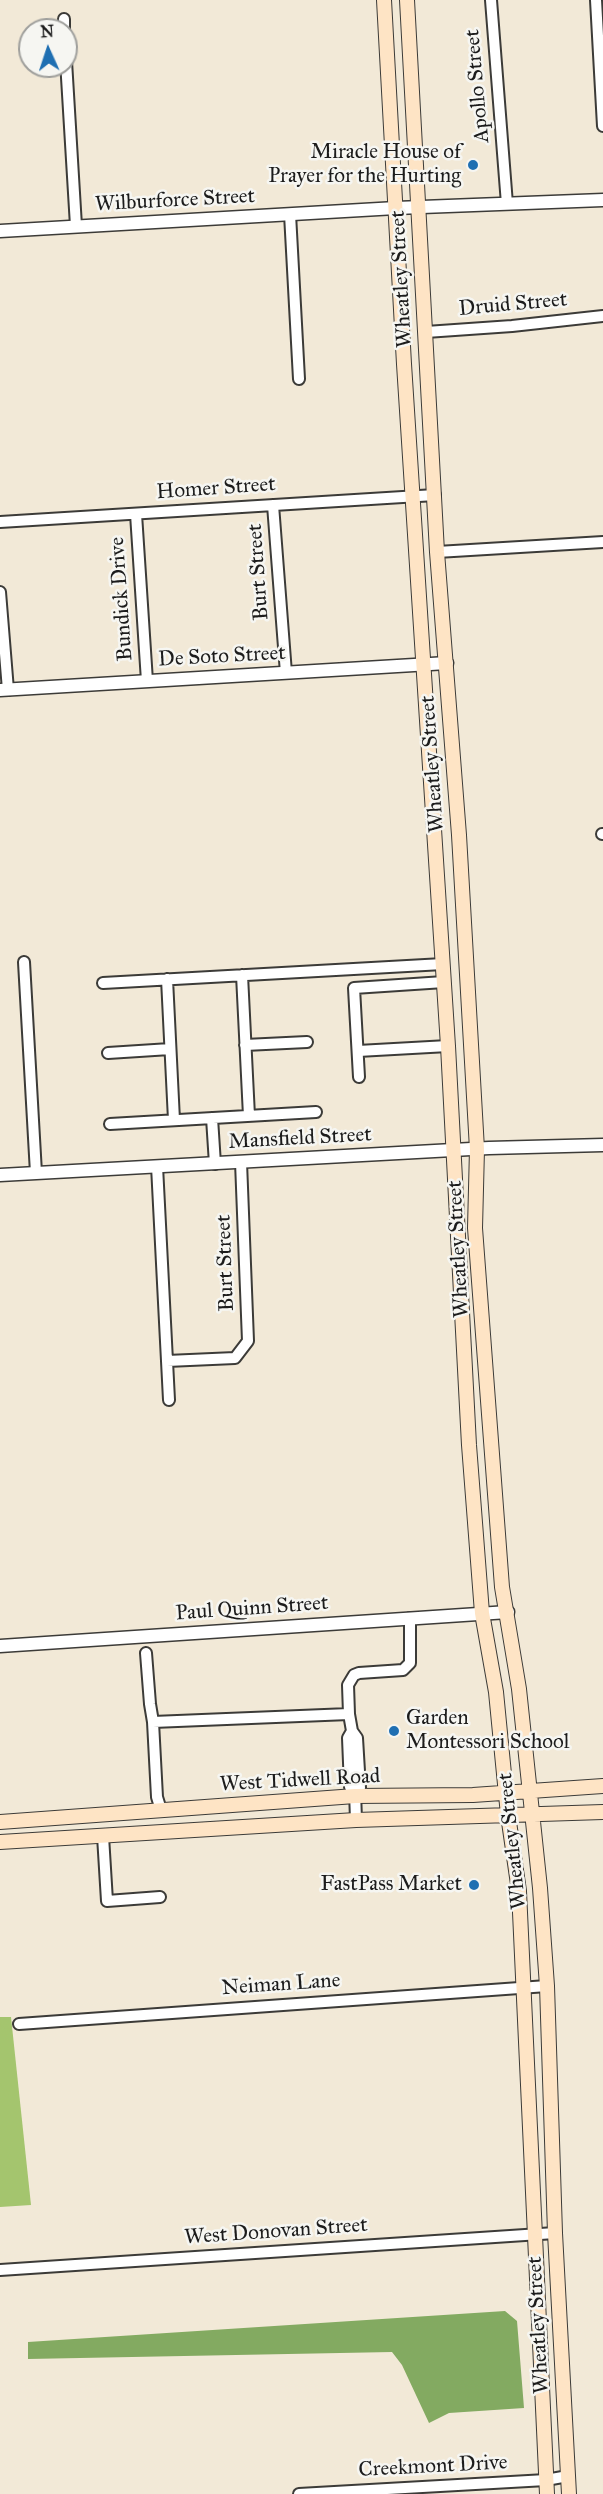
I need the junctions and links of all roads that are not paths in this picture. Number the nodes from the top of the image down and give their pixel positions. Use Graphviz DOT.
graph roads {
  1 [pos="384,0"];
  2 [pos="407,0"];
  3 [pos="491,0"];
  4 [pos="596,0"];
  5 [pos="67,78"];
  6 [pos="603,126"];
  7 [pos="603,200"];
  8 [pos="507,204"];
  9 [pos="419,207"];
  10 [pos="396,208"];
  11 [pos="290,214"];
  12 [pos="76,226"];
  13 [pos="0,231"];
  14 [pos="603,316"];
  15 [pos="426,332"];
  16 [pos="428,363"];
  17 [pos="404,364"];
  18 [pos="299,379"];
  19 [pos="435,495"];
  20 [pos="412,496"];
  21 [pos="273,505"];
  22 [pos="135,514"];
  23 [pos="0,522"];
  24 [pos="603,542"];
  25 [pos="437,552"];
  26 [pos="0,592"];
  27 [pos="447,663"];
  28 [pos="423,665"];
  29 [pos="286,673"];
  30 [pos="147,681"];
  31 [pos="4,690"];
  32 [pos="458,824"];
  33 [pos="432,825"];
  34 [pos="24,963"];
  35 [pos="443,964"];
  36 [pos="242,975"];
  37 [pos="166,979"];
  38 [pos="467,981"];
  39 [pos="444,982"];
  40 [pos="102,983"];
  41 [pos="306,1042"];
  42 [pos="245,1046"];
  43 [pos="448,1046"];
  44 [pos="170,1049"];
  45 [pos="358,1051"];
  46 [pos="108,1053"];
  47 [pos="359,1077"];
  48 [pos="315,1112"];
  49 [pos="249,1116"];
  50 [pos="212,1118"];
  51 [pos="174,1120"];
  52 [pos="110,1124"];
  53 [pos="603,1145"];
  54 [pos="477,1149"];
  55 [pos="454,1150"];
  56 [pos="241,1162"];
  57 [pos="215,1164"];
  58 [pos="157,1166"];
  59 [pos="36,1173"];
  60 [pos="0,1174"];
  61 [pos="482,1303"];
  62 [pos="460,1305"];
  63 [pos="167,1361"];
  64 [pos="169,1400"];
  65 [pos="492,1457"];
  66 [pos="470,1459"];
  67 [pos="508,1612"];
  68 [pos="482,1613"];
  69 [pos="410,1618"];
  70 [pos="0,1646"];
  71 [pos="146,1653"];
  72 [pos="349,1714"];
  73 [pos="153,1722"];
  74 [pos="603,1786"];
  75 [pos="529,1791"];
  76 [pos="506,1793"];
  77 [pos="355,1794"];
  78 [pos="159,1804"];
  79 [pos="603,1812"];
  80 [pos="508,1815"];
  81 [pos="530,1815"];
  82 [pos="43,1819"];
  83 [pos="356,1820"];
  84 [pos="0,1821"];
  85 [pos="103,1836"];
  86 [pos="45,1839"];
  87 [pos="0,1842"];
  88 [pos="160,1897"];
  89 [pos="547,1986"];
  90 [pos="524,1987"];
  91 [pos="19,2024"];
  92 [pos="534,2234"];
  93 [pos="555,2234"];
  94 [pos="0,2270"];
  95 [pos="568,2476"];
  96 [pos="547,2487"];
  97 [pos="299,2494"];
  98 [pos="568,2494"];
  1 -- 10 [label="main road, Wheatley Street"];
  2 -- 9 [label="main road, Wheatley Street"];
  3 -- 8 [label="street, Apollo Street"];
  4 -- 6 [label="street"];
  5 -- 12 [label="street"];
  7 -- 8 [label="street, Wilburforce Street"];
  8 -- 9 [label="street, Wilburforce Street"];
  9 -- 10 [label="street, Wilburforce Street"];
  9 -- 15 [label="main road, Wheatley Street"];
  10 -- 11 [label="street, Wilburforce Street"];
  10 -- 17 [label="main road, Wheatley Street"];
  11 -- 12 [label="street, Wilburforce Street"];
  11 -- 18 [label="street"];
  12 -- 13 [label="street, Wilburforce Street"];
  14 -- 15 [label="street, Druid Street"];
  15 -- 16 [label="main road, Wheatley Street"];
  16 -- 17 [label="main road"];
  16 -- 19 [label="main road, Wheatley Street"];
  17 -- 20 [label="main road, Wheatley Street"];
  19 -- 20 [label="street, Homer Street"];
  19 -- 25 [label="main road, Wheatley Street"];
  20 -- 21 [label="street, Homer Street"];
  20 -- 28 [label="main road, Wheatley Street"];
  21 -- 22 [label="street, Homer Street"];
  21 -- 29 [label="street, Burt Street"];
  22 -- 23 [label="street, Homer Street"];
  22 -- 30 [label="street, Bundick Drive"];
  24 -- 25 [label="street"];
  25 -- 27 [label="main road, Wheatley Street"];
  26 -- 31 [label="street"];
  27 -- 28 [label="street, De Soto Street"];
  27 -- 32 [label="main road, Wheatley Street"];
  28 -- 29 [label="street, De Soto Street"];
  28 -- 33 [label="main road, Wheatley Street"];
  29 -- 30 [label="street, De Soto Street"];
  30 -- 31 [label="street, De Soto Street"];
  32 -- 33 [label="main road"];
  32 -- 38 [label="main road, Wheatley Street"];
  33 -- 35 [label="main road, Wheatley Street"];
  34 -- 59 [label="street"];
  35 -- 36 [label="street"];
  35 -- 39 [label="main road, Wheatley Street"];
  36 -- 37 [label="street"];
  36 -- 42 [label="street"];
  37 -- 40 [label="street"];
  37 -- 44 [label="street"];
  38 -- 39 [label="main road"];
  38 -- 54 [label="main road, Wheatley Street"];
  39 -- 43 [label="main road, Wheatley Street"];
  39 -- 45 [label="street"];
  41 -- 42 [label="street"];
  42 -- 49 [label="street"];
  43 -- 45 [label="street"];
  43 -- 55 [label="main road, Wheatley Street"];
  44 -- 46 [label="street"];
  44 -- 51 [label="street"];
  45 -- 47 [label="street"];
  48 -- 49 [label="street"];
  49 -- 50 [label="street"];
  50 -- 51 [label="street"];
  50 -- 57 [label="street"];
  51 -- 52 [label="street"];
  53 -- 54 [label="street, Mansfield Street"];
  54 -- 55 [label="street, Mansfield Street"];
  54 -- 61 [label="main road, Wheatley Street"];
  55 -- 56 [label="street, Mansfield Street"];
  55 -- 62 [label="main road, Wheatley Street"];
  56 -- 57 [label="street, Mansfield Street"];
  56 -- 63 [label="street, Burt Street"];
  57 -- 58 [label="street, Mansfield Street"];
  58 -- 59 [label="street, Mansfield Street"];
  58 -- 63 [label="street"];
  59 -- 60 [label="street, Mansfield Street"];
  61 -- 62 [label="main road"];
  61 -- 65 [label="main road, Wheatley Street"];
  62 -- 66 [label="main road, Wheatley Street"];
  63 -- 64 [label="street"];
  65 -- 66 [label="main road"];
  65 -- 67 [label="main road, Wheatley Street"];
  66 -- 68 [label="main road, Wheatley Street"];
  67 -- 68 [label="street, Paul Quinn Street"];
  67 -- 75 [label="main road, Wheatley Street"];
  68 -- 69 [label="street, Paul Quinn Street"];
  68 -- 76 [label="main road, Wheatley Street"];
  69 -- 70 [label="street, Paul Quinn Street"];
  69 -- 72 [label="street"];
  71 -- 73 [label="street"];
  72 -- 73 [label="street"];
  72 -- 77 [label="street"];
  73 -- 78 [label="street"];
  74 -- 75 [label="main road, West Tidwell Road"];
  75 -- 76 [label="main road, West Tidwell Road"];
  75 -- 81 [label="main road, Wheatley Street"];
  76 -- 77 [label="main road, West Tidwell Road"];
  76 -- 80 [label="main road, Wheatley Street"];
  77 -- 78 [label="main road, West Tidwell Road"];
  77 -- 83 [label="street"];
  78 -- 82 [label="main road, West Tidwell Road"];
  79 -- 81 [label="main road, West Tidwell Road"];
  80 -- 81 [label="main road, West Tidwell Road"];
  80 -- 83 [label="main road, West Tidwell Road"];
  80 -- 90 [label="main road, Wheatley Street"];
  81 -- 89 [label="main road, Wheatley Street"];
  82 -- 84 [label="main road, West Tidwell Road"];
  82 -- 86 [label="main road"];
  83 -- 85 [label="main road, West Tidwell Road"];
  85 -- 86 [label="main road, West Tidwell Road"];
  85 -- 88 [label="street"];
  86 -- 87 [label="main road, West Tidwell Road"];
  89 -- 90 [label="street, Neiman Lane"];
  89 -- 93 [label="main road, Wheatley Street"];
  90 -- 91 [label="street, Neiman Lane"];
  90 -- 92 [label="main road, Wheatley Street"];
  92 -- 93 [label="street, West Donovan Street"];
  92 -- 94 [label="street, West Donovan Street"];
  92 -- 96 [label="main road, Wheatley Street"];
  93 -- 95 [label="main road, Wheatley Street"];
  95 -- 96 [label="street, Creekmont Drive"];
  95 -- 98 [label="main road, Wheatley Street"];
  96 -- 97 [label="street, Creekmont Drive"];
}
